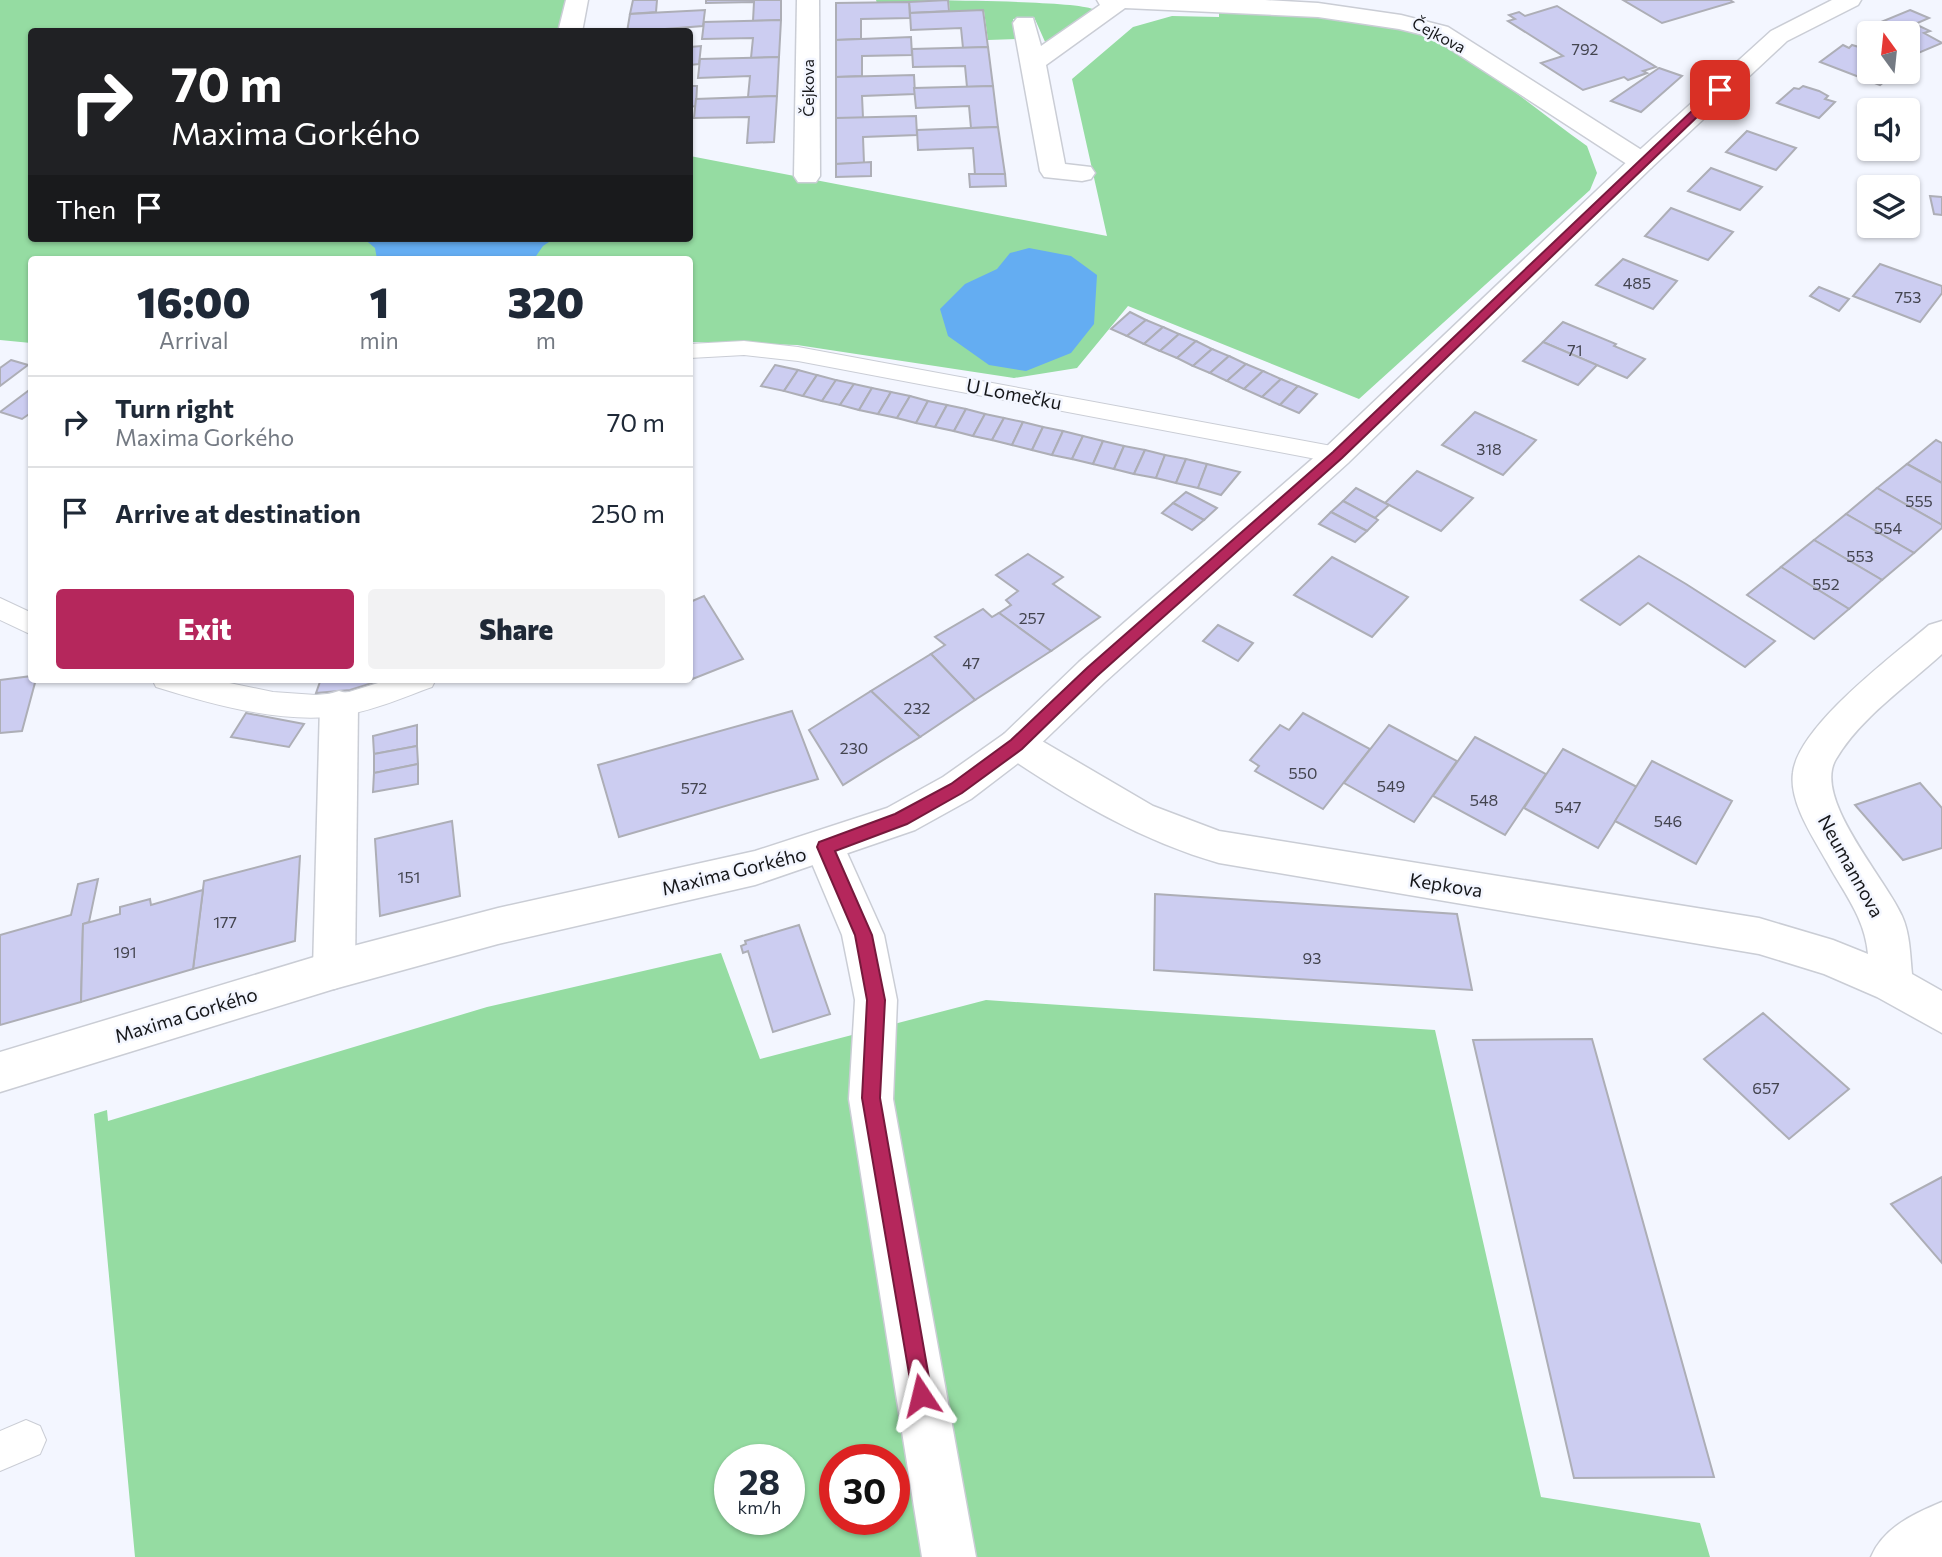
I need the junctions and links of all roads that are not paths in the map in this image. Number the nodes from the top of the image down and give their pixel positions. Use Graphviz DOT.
graph roads {
  1 [pos="577,0"];
  2 [pos="808,0"];
  3 [pos="1850,0"];
  4 [pos="1114,1"];
  5 [pos="1025,23"];
  6 [pos="571,28"];
  7 [pos="1033,63"];
  8 [pos="1642,162"];
  9 [pos="1082,173"];
  10 [pos="807,176"];
  11 [pos="693,351"];
  12 [pos="1337,455"];
  13 [pos="0,608"];
  14 [pos="28,623"];
  15 [pos="1942,634"];
  16 [pos="183,683"];
  17 [pos="409,683"];
  18 [pos="339,705"];
  19 [pos="1017,744"];
  20 [pos="825,847"];
  21 [pos="334,970"];
  22 [pos="1892,984"];
  23 [pos="1942,1014"];
  24 [pos="0,1072"];
  25 [pos="1942,1530"];
  26 [pos="949,1557"];
  27 [pos="1898,1557"];
  1 -- 6 [label="street"];
  2 -- 10 [label="street, Čejkova"];
  3 -- 8 [label="street, Maxima Gorkého"];
  4 -- 7 [label="street, Čejkova"];
  4 -- 8 [label="street, Čejkova"];
  5 -- 7 [label="street"];
  7 -- 9 [label="street"];
  8 -- 12 [label="street, Maxima Gorkého"];
  11 -- 12 [label="lane, U Lomečku"];
  12 -- 19 [label="street, Maxima Gorkého"];
  13 -- 14 [label="lane"];
  15 -- 22 [label="street, Neumannova"];
  16 -- 18 [label="lane"];
  17 -- 18 [label="lane"];
  18 -- 21 [label="street"];
  19 -- 20 [label="street, Maxima Gorkého"];
  19 -- 22 [label="street, Kepkova"];
  20 -- 21 [label="street, Maxima Gorkého"];
  20 -- 26 [label="street"];
  21 -- 24 [label="street, Maxima Gorkého"];
  22 -- 23 [label="street, Kepkova"];
  25 -- 27 [label="street"];
}
